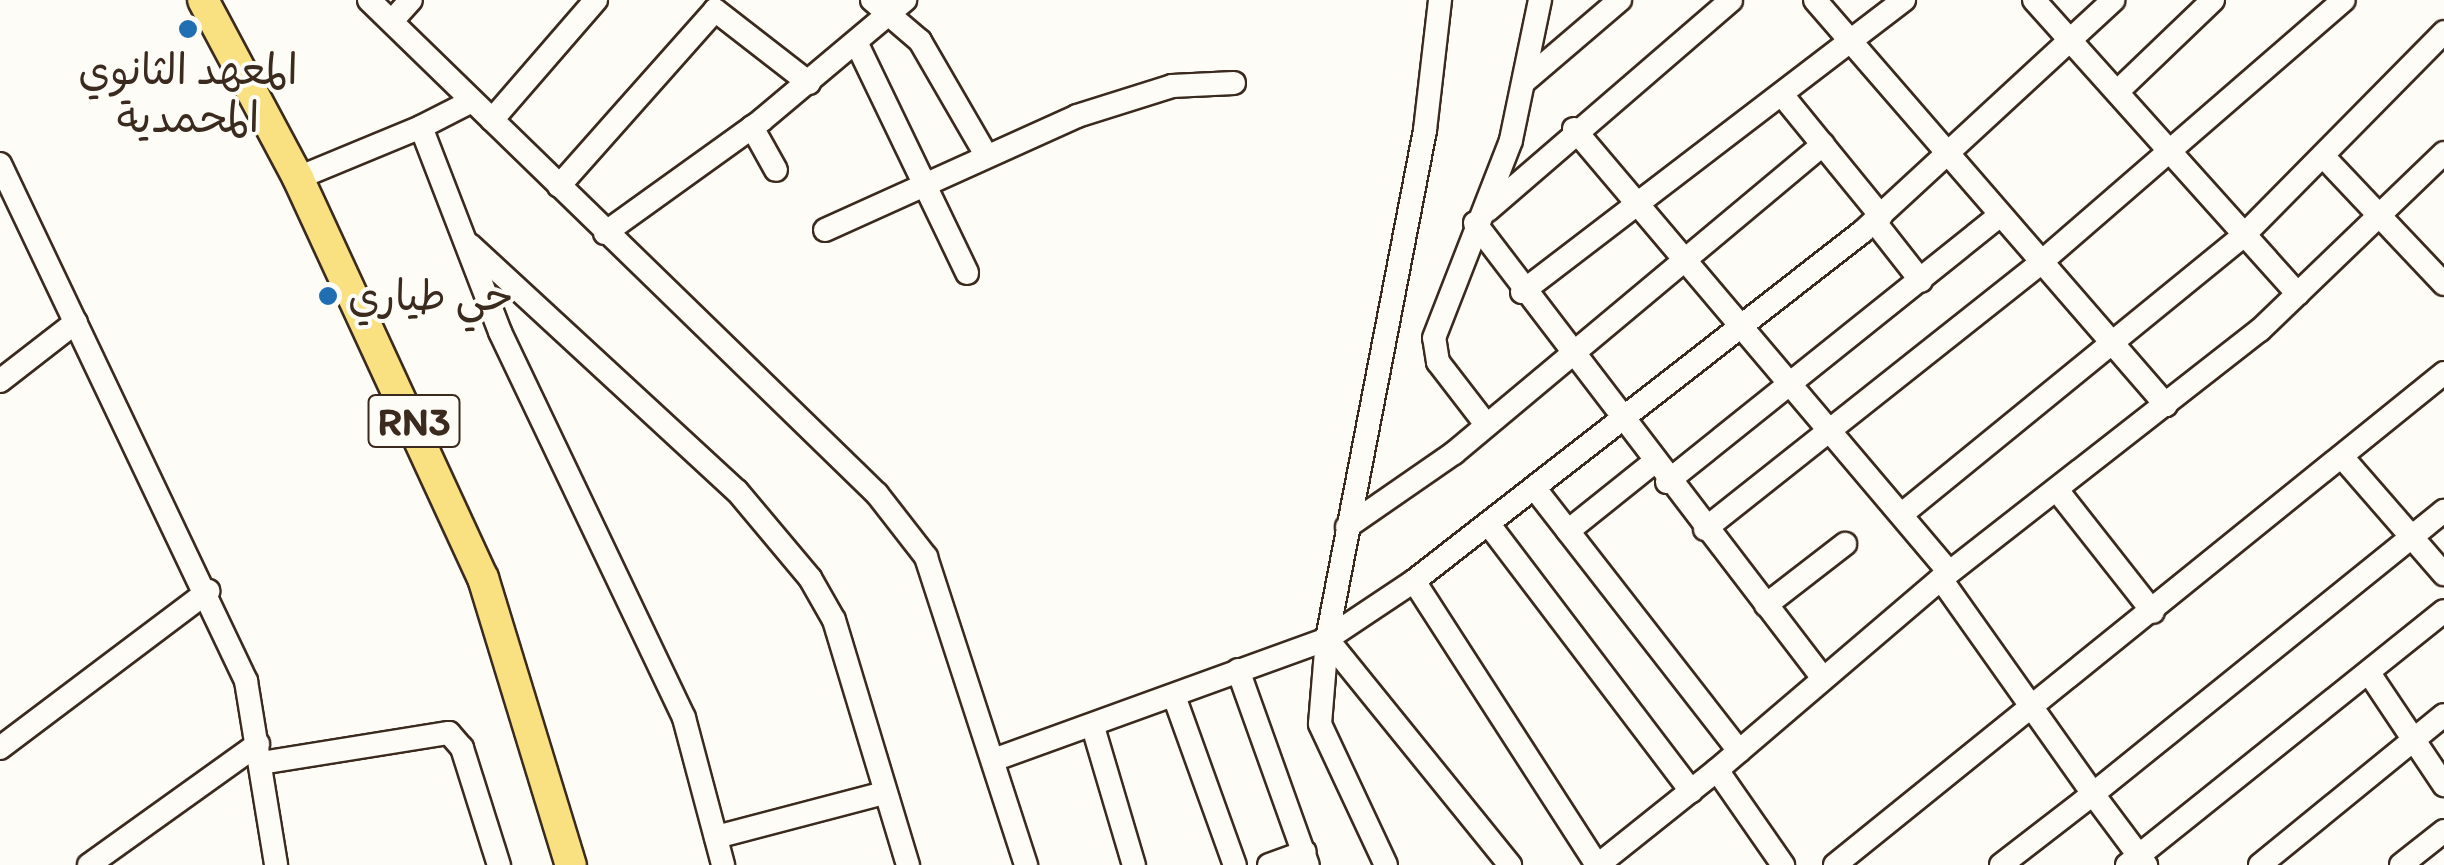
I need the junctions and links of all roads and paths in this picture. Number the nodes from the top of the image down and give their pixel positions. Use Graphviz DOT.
graph roads {
  1 [pos="203,0"];
  2 [pos="370,0"];
  3 [pos="411,0"];
  4 [pos="596,0"];
  5 [pos="872,0"];
  6 [pos="1440,0"];
  7 [pos="1540,0"];
  8 [pos="1620,0"];
  9 [pos="1731,0"];
  10 [pos="1815,0"];
  11 [pos="1904,0"];
  12 [pos="2034,0"];
  13 [pos="2113,0"];
  14 [pos="2213,0"];
  15 [pos="2344,0"];
  16 [pos="898,8"];
  17 [pos="392,21"];
  18 [pos="2444,32"];
  19 [pos="2070,42"];
  20 [pos="1850,43"];
  21 [pos="856,44"];
  22 [pos="1524,80"];
  23 [pos="809,83"];
  24 [pos="1234,83"];
  25 [pos="2117,92"];
  26 [pos="1783,96"];
  27 [pos="472,100"];
  28 [pos="492,120"];
  29 [pos="420,126"];
  30 [pos="752,127"];
  31 [pos="1574,129"];
  32 [pos="1823,144"];
  33 [pos="2169,150"];
  34 [pos="2444,153"];
  35 [pos="986,155"];
  36 [pos="2323,156"];
  37 [pos="1950,157"];
  38 [pos="0,164"];
  39 [pos="776,170"];
  40 [pos="298,178"];
  41 [pos="926,182"];
  42 [pos="559,186"];
  43 [pos="1641,208"];
  44 [pos="2381,215"];
  45 [pos="1998,217"];
  46 [pos="1878,219"];
  47 [pos="1475,222"];
  48 [pos="825,230"];
  49 [pos="605,233"];
  50 [pos="2246,233"];
  51 [pos="465,242"];
  52 [pos="1681,262"];
  53 [pos="2039,264"];
  54 [pos="967,273"];
  55 [pos="1921,281"];
  56 [pos="2444,284"];
  57 [pos="1522,292"];
  58 [pos="2298,294"];
  59 [pos="76,322"];
  60 [pos="1736,330"];
  61 [pos="2110,345"];
  62 [pos="1568,350"];
  63 [pos="2444,372"];
  64 [pos="0,381"];
  65 [pos="1789,386"];
  66 [pos="2166,405"];
  67 [pos="1620,420"];
  68 [pos="1485,424"];
  69 [pos="1832,432"];
  70 [pos="2342,458"];
  71 [pos="1660,472"];
  72 [pos="1536,490"];
  73 [pos="2057,490"];
  74 [pos="2444,511"];
  75 [pos="1902,514"];
  76 [pos="1490,526"];
  77 [pos="1347,527"];
  78 [pos="1705,529"];
  79 [pos="1568,530"];
  80 [pos="2413,538"];
  81 [pos="1846,544"];
  82 [pos="2444,574"];
  83 [pos="1945,575"];
  84 [pos="1414,581"];
  85 [pos="208,590"];
  86 [pos="1766,606"];
  87 [pos="2444,611"];
  88 [pos="2153,612"];
  89 [pos="1326,639"];
  90 [pos="1238,670"];
  91 [pos="2369,673"];
  92 [pos="1822,677"];
  93 [pos="1174,696"];
  94 [pos="2030,706"];
  95 [pos="2444,715"];
  96 [pos="1093,727"];
  97 [pos="2412,742"];
  98 [pos="0,748"];
  99 [pos="1739,751"];
  100 [pos="259,753"];
  101 [pos="996,759"];
  102 [pos="1717,770"];
  103 [pos="2444,785"];
  104 [pos="1691,791"];
  105 [pos="884,794"];
  106 [pos="2093,794"];
  107 [pos="2444,831"];
  108 [pos="716,837"];
  109 [pos="1306,859"];
  110 [pos="2137,862"];
  111 [pos="89,865"];
  112 [pos="276,865"];
  113 [pos="500,865"];
  114 [pos="571,865"];
  115 [pos="723,865"];
  116 [pos="908,865"];
  117 [pos="1026,865"];
  118 [pos="1134,865"];
  119 [pos="1235,865"];
  120 [pos="1269,865"];
  121 [pos="1386,865"];
  122 [pos="1510,865"];
  123 [pos="1598,865"];
  124 [pos="1783,865"];
  125 [pos="1835,865"];
  126 [pos="2001,865"];
  127 [pos="2260,865"];
  128 [pos="2401,865"];
  1 -- 40 [label="main road, RN3"];
  2 -- 17 [label="street"];
  3 -- 17 [label="street"];
  4 -- 28 [label="street"];
  5 -- 16 [label="street"];
  6 -- 77 [label="street"];
  7 -- 22 [label="street"];
  8 -- 22 [label="street"];
  9 -- 31 [label="street"];
  10 -- 20 [label="street"];
  11 -- 20 [label="street"];
  12 -- 19 [label="street"];
  13 -- 19 [label="street"];
  14 -- 25 [label="street"];
  15 -- 33 [label="street"];
  16 -- 21 [label="street"];
  16 -- 35 [label="street"];
  17 -- 27 [label="street"];
  18 -- 36 [label="street"];
  19 -- 25 [label="street"];
  19 -- 37 [label="street"];
  20 -- 26 [label="street"];
  20 -- 37 [label="street"];
  21 -- 23 [label="street"];
  21 -- 41 [label="street"];
  22 -- 47 [label="street"];
  23 -- 30 [label="street"];
  23 -- 42 [label="street"];
  24 -- 35 [label="street"];
  25 -- 33 [label="street"];
  26 -- 32 [label="street"];
  26 -- 43 [label="street"];
  27 -- 28 [label="street"];
  27 -- 29 [label="street"];
  28 -- 42 [label="street"];
  29 -- 40 [label="street"];
  29 -- 51 [label="street"];
  30 -- 39 [label="street"];
  30 -- 49 [label="street"];
  31 -- 43 [label="street"];
  31 -- 47 [label="street"];
  32 -- 46 [label="street"];
  32 -- 52 [label="street"];
  33 -- 50 [label="street"];
  33 -- 53 [label="street"];
  34 -- 44 [label="street"];
  35 -- 41 [label="street"];
  36 -- 44 [label="street"];
  36 -- 50 [label="street"];
  37 -- 45 [label="street"];
  37 -- 46 [label="street"];
  38 -- 59 [label="street"];
  40 -- 114 [label="main road, RN3"];
  41 -- 48 [label="street"];
  41 -- 54 [label="street"];
  42 -- 49 [label="street"];
  43 -- 52 [label="street"];
  43 -- 57 [label="street"];
  44 -- 56 [label="street"];
  44 -- 58 [label="street"];
  45 -- 53 [label="street"];
  45 -- 55 [label="street"];
  46 -- 55 [label="street"];
  46 -- 60 [label="street"];
  47 -- 57 [label="street"];
  47 -- 68 [label="street"];
  49 -- 101 [label="street"];
  50 -- 58 [label="street"];
  50 -- 61 [label="street"];
  51 -- 105 [label="street"];
  51 -- 108 [label="street"];
  52 -- 60 [label="street"];
  52 -- 62 [label="street"];
  53 -- 61 [label="street"];
  53 -- 69 [label="street"];
  55 -- 65 [label="street"];
  57 -- 62 [label="street"];
  58 -- 66 [label="street"];
  59 -- 64 [label="street"];
  59 -- 85 [label="street"];
  60 -- 65 [label="street"];
  60 -- 67 [label="street"];
  61 -- 66 [label="street"];
  61 -- 75 [label="street"];
  62 -- 67 [label="street"];
  62 -- 68 [label="street"];
  63 -- 70 [label="street"];
  65 -- 69 [label="street"];
  65 -- 71 [label="street"];
  66 -- 73 [label="street"];
  67 -- 71 [label="street"];
  67 -- 72 [label="street"];
  68 -- 77 [label="street"];
  69 -- 75 [label="street"];
  69 -- 78 [label="street"];
  70 -- 80 [label="street"];
  70 -- 88 [label="street"];
  71 -- 78 [label="street"];
  71 -- 79 [label="street"];
  72 -- 76 [label="street"];
  72 -- 79 [label="street"];
  73 -- 83 [label="street"];
  73 -- 88 [label="street"];
  74 -- 80 [label="street"];
  75 -- 83 [label="street"];
  76 -- 84 [label="street"];
  76 -- 104 [label="street"];
  77 -- 89 [label="street"];
  78 -- 86 [label="street"];
  79 -- 99 [label="street"];
  80 -- 82 [label="street"];
  80 -- 106 [label="street"];
  81 -- 86 [label="street"];
  83 -- 92 [label="street"];
  83 -- 94 [label="street"];
  84 -- 89 [label="street"];
  84 -- 123 [label="street"];
  85 -- 98 [label="street"];
  85 -- 100 [label="street"];
  86 -- 92 [label="street"];
  87 -- 91 [label="street"];
  88 -- 94 [label="street"];
  89 -- 90 [label="street"];
  89 -- 121 [label="street"];
  89 -- 122 [label="street"];
  90 -- 93 [label="street"];
  90 -- 109 [label="street"];
  91 -- 97 [label="street"];
  91 -- 110 [label="street"];
  92 -- 99 [label="street"];
  93 -- 96 [label="street"];
  93 -- 119 [label="street"];
  94 -- 106 [label="street"];
  94 -- 125 [label="street"];
  95 -- 97 [label="street"];
  96 -- 101 [label="street"];
  96 -- 118 [label="street"];
  97 -- 103 [label="street"];
  97 -- 127 [label="street"];
  99 -- 102 [label="street"];
  100 -- 111 [label="street"];
  100 -- 112 [label="street"];
  100 -- 113 [label="street"];
  101 -- 117 [label="street"];
  102 -- 104 [label="street"];
  102 -- 124 [label="street"];
  104 -- 123 [label="street"];
  105 -- 108 [label="street"];
  105 -- 116 [label="street"];
  106 -- 110 [label="street"];
  106 -- 126 [label="street"];
  107 -- 128 [label="street"];
  108 -- 115 [label="street"];
  109 -- 120 [label="street"];
}
